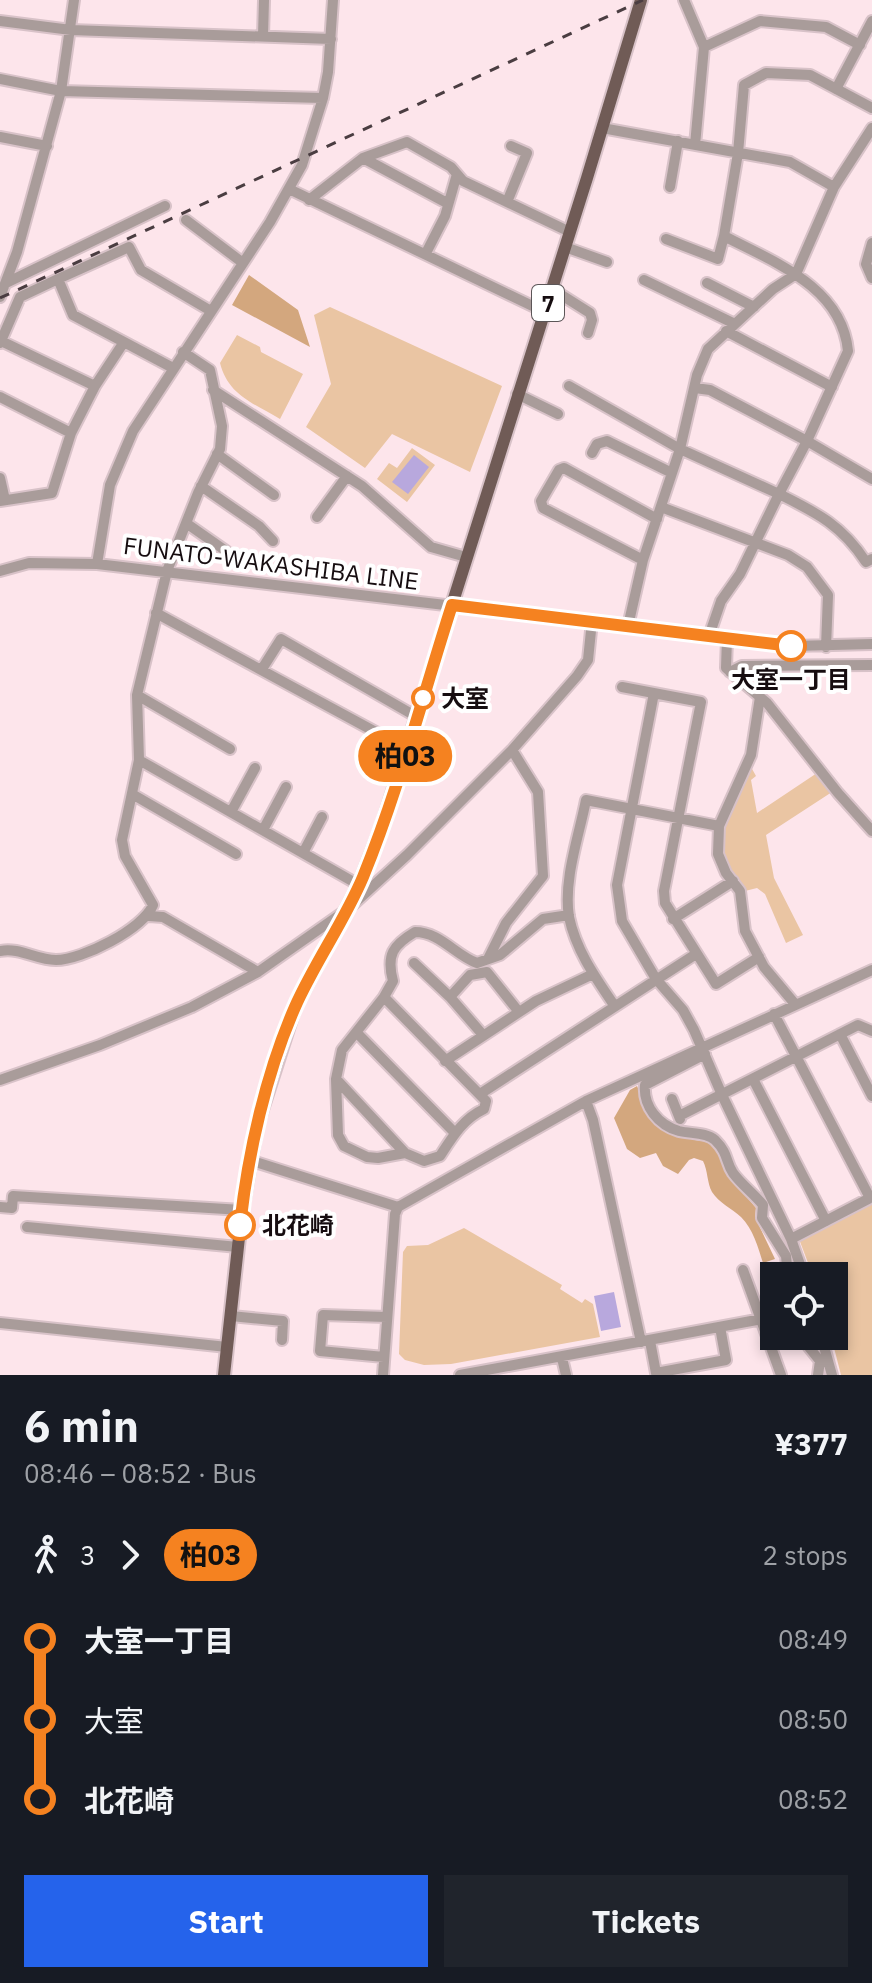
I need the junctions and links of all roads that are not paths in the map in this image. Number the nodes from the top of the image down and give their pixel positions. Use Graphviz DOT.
graph roads {
  1 [pos="74,0"];
  2 [pos="264,0"];
  3 [pos="333,0"];
  4 [pos="641,0"];
  5 [pos="684,0"];
  6 [pos="0,21"];
  7 [pos="872,21"];
  8 [pos="71,30"];
  9 [pos="263,36"];
  10 [pos="331,39"];
  11 [pos="860,45"];
  12 [pos="704,47"];
  13 [pos="0,79"];
  14 [pos="836,89"];
  15 [pos="61,91"];
  16 [pos="323,98"];
  17 [pos="872,108"];
  18 [pos="602,128"];
  19 [pos="872,128"];
  20 [pos="0,137"];
  21 [pos="678,141"];
  22 [pos="695,145"];
  23 [pos="47,146"];
  24 [pos="511,146"];
  25 [pos="738,153"];
  26 [pos="363,158"];
  27 [pos="457,174"];
  28 [pos="670,187"];
  29 [pos="834,187"];
  30 [pos="289,189"];
  31 [pos="309,200"];
  32 [pos="507,202"];
  33 [pos="447,203"];
  34 [pos="165,206"];
  35 [pos="186,220"];
  36 [pos="570,232"];
  37 [pos="724,236"];
  38 [pos="666,239"];
  39 [pos="872,243"];
  40 [pos="565,247"];
  41 [pos="426,253"];
  42 [pos="607,262"];
  43 [pos="243,263"];
  44 [pos="796,274"];
  45 [pos="872,278"];
  46 [pos="58,279"];
  47 [pos="644,280"];
  48 [pos="6,283"];
  49 [pos="707,283"];
  50 [pos="552,289"];
  51 [pos="0,297"];
  52 [pos="754,307"];
  53 [pos="211,311"];
  54 [pos="545,312"];
  55 [pos="730,327"];
  56 [pos="588,333"];
  57 [pos="1,342"];
  58 [pos="124,342"];
  59 [pos="183,352"];
  60 [pos="173,368"];
  61 [pos="95,386"];
  62 [pos="569,386"];
  63 [pos="832,387"];
  64 [pos="695,388"];
  65 [pos="213,390"];
  66 [pos="517,394"];
  67 [pos="0,397"];
  68 [pos="558,414"];
  69 [pos="71,433"];
  70 [pos="807,441"];
  71 [pos="680,449"];
  72 [pos="592,453"];
  73 [pos="217,454"];
  74 [pos="672,473"];
  75 [pos="347,476"];
  76 [pos="0,478"];
  77 [pos="872,479"];
  78 [pos="201,486"];
  79 [pos="779,494"];
  80 [pos="274,495"];
  81 [pos="3,500"];
  82 [pos="661,507"];
  83 [pos="317,517"];
  84 [pos="657,519"];
  85 [pos="186,523"];
  86 [pos="273,541"];
  87 [pos="755,543"];
  88 [pos="226,551"];
  89 [pos="466,557"];
  90 [pos="872,559"];
  91 [pos="643,560"];
  92 [pos="97,564"];
  93 [pos="0,571"];
  94 [pos="167,571"];
  95 [pos="452,605"];
  96 [pos="156,613"];
  97 [pos="592,621"];
  98 [pos="628,626"];
  99 [pos="709,636"];
  100 [pos="727,638"];
  101 [pos="867,645"];
  102 [pos="826,647"];
  103 [pos="867,666"];
  104 [pos="262,669"];
  105 [pos="730,672"];
  106 [pos="622,687"];
  107 [pos="654,693"];
  108 [pos="137,695"];
  109 [pos="760,697"];
  110 [pos="417,717"];
  111 [pos="230,749"];
  112 [pos="407,749"];
  113 [pos="512,750"];
  114 [pos="139,760"];
  115 [pos="255,768"];
  116 [pos="286,787"];
  117 [pos="132,794"];
  118 [pos="632,809"];
  119 [pos="231,812"];
  120 [pos="322,817"];
  121 [pos="678,818"];
  122 [pos="719,826"];
  123 [pos="263,830"];
  124 [pos="872,831"];
  125 [pos="303,853"];
  126 [pos="236,854"];
  127 [pos="733,881"];
  128 [pos="359,885"];
  129 [pos="348,909"];
  130 [pos="569,915"];
  131 [pos="149,916"];
  132 [pos="673,919"];
  133 [pos="0,951"];
  134 [pos="696,954"];
  135 [pos="759,957"];
  136 [pos="488,959"];
  137 [pos="414,963"];
  138 [pos="872,970"];
  139 [pos="258,972"];
  140 [pos="593,974"];
  141 [pos="656,979"];
  142 [pos="384,997"];
  143 [pos="450,997"];
  144 [pos="795,1004"];
  145 [pos="614,1005"];
  146 [pos="519,1012"];
  147 [pos="774,1014"];
  148 [pos="872,1031"];
  149 [pos="357,1033"];
  150 [pos="840,1034"];
  151 [pos="483,1035"];
  152 [pos="703,1050"];
  153 [pos="796,1057"];
  154 [pos="445,1061"];
  155 [pos="336,1079"];
  156 [pos="753,1079"];
  157 [pos="0,1080"];
  158 [pos="480,1094"];
  159 [pos="722,1095"];
  160 [pos="872,1096"];
  161 [pos="672,1099"];
  162 [pos="586,1101"];
  163 [pos="679,1116"];
  164 [pos="686,1132"];
  165 [pos="455,1133"];
  166 [pos="405,1153"];
  167 [pos="249,1160"];
  168 [pos="871,1197"];
  169 [pos="768,1202"];
  170 [pos="0,1207"];
  171 [pos="398,1207"];
  172 [pos="242,1210"];
  173 [pos="826,1221"];
  174 [pos="27,1227"];
  175 [pos="791,1239"];
  176 [pos="238,1247"];
  177 [pos="791,1254"];
  178 [pos="790,1262"];
  179 [pos="796,1262"];
  180 [pos="743,1270"];
  181 [pos="760,1314"];
  182 [pos="231,1316"];
  183 [pos="387,1317"];
  184 [pos="760,1319"];
  185 [pos="0,1323"];
  186 [pos="720,1327"];
  187 [pos="282,1340"];
  188 [pos="646,1342"];
  189 [pos="227,1347"];
  190 [pos="773,1350"];
  191 [pos="814,1350"];
  192 [pos="823,1350"];
  193 [pos="384,1357"];
  194 [pos="562,1358"];
  195 [pos="824,1360"];
  196 [pos="224,1375"];
  197 [pos="383,1375"];
  198 [pos="460,1375"];
  199 [pos="566,1375"];
  200 [pos="781,1375"];
  201 [pos="818,1375"];
  202 [pos="832,1375"];
  1 -- 8 [label="street"];
  2 -- 9 [label="street"];
  3 -- 10 [label="street"];
  4 -- 18 [label="main road, 7"];
  5 -- 12 [label="street"];
  6 -- 8 [label="street"];
  7 -- 11 [label="street"];
  8 -- 9 [label="street"];
  8 -- 15 [label="street"];
  9 -- 10 [label="street"];
  10 -- 16 [label="street"];
  11 -- 12 [label="street"];
  11 -- 14 [label="street"];
  12 -- 22 [label="street"];
  13 -- 15 [label="street"];
  14 -- 17 [label="street"];
  14 -- 25 [label="street"];
  15 -- 16 [label="street"];
  15 -- 23 [label="street"];
  16 -- 30 [label="street"];
  18 -- 21 [label="street"];
  18 -- 36 [label="main road, 7"];
  19 -- 29 [label="street"];
  20 -- 23 [label="street"];
  21 -- 22 [label="street"];
  21 -- 28 [label="street"];
  22 -- 25 [label="street"];
  23 -- 48 [label="street"];
  24 -- 32 [label="street"];
  25 -- 29 [label="street"];
  25 -- 37 [label="street"];
  26 -- 27 [label="street"];
  26 -- 31 [label="street"];
  26 -- 33 [label="street"];
  27 -- 32 [label="street"];
  27 -- 33 [label="street"];
  29 -- 44 [label="street"];
  30 -- 31 [label="street"];
  30 -- 43 [label="street"];
  31 -- 41 [label="street"];
  32 -- 36 [label="street"];
  33 -- 41 [label="street"];
  34 -- 48 [label="street"];
  35 -- 43 [label="street"];
  36 -- 40 [label="main road, 7"];
  37 -- 38 [label="street"];
  37 -- 44 [label="street"];
  39 -- 45 [label="street"];
  40 -- 42 [label="street"];
  40 -- 50 [label="main road, 7"];
  41 -- 54 [label="street"];
  43 -- 53 [label="street"];
  44 -- 52 [label="street"];
  44 -- 63 [label="street"];
  46 -- 53 [label="street"];
  46 -- 57 [label="street"];
  46 -- 58 [label="street"];
  47 -- 55 [label="street"];
  48 -- 51 [label="street"];
  49 -- 52 [label="street"];
  50 -- 54 [label="main road, 7"];
  50 -- 56 [label="street"];
  52 -- 55 [label="street"];
  53 -- 59 [label="street"];
  54 -- 66 [label="main road, 7"];
  55 -- 63 [label="street"];
  55 -- 64 [label="street"];
  57 -- 61 [label="street"];
  58 -- 60 [label="street"];
  58 -- 61 [label="street"];
  59 -- 60 [label="street"];
  59 -- 65 [label="street"];
  60 -- 92 [label="street"];
  61 -- 69 [label="street"];
  62 -- 71 [label="street"];
  63 -- 70 [label="street"];
  64 -- 70 [label="street"];
  64 -- 71 [label="street"];
  65 -- 73 [label="street"];
  65 -- 75 [label="street"];
  66 -- 68 [label="street"];
  66 -- 89 [label="main road, 7"];
  67 -- 69 [label="street"];
  69 -- 81 [label="street"];
  70 -- 77 [label="street"];
  70 -- 79 [label="street"];
  71 -- 74 [label="street"];
  71 -- 79 [label="street"];
  72 -- 74 [label="street"];
  73 -- 78 [label="street"];
  73 -- 80 [label="street"];
  74 -- 82 [label="street"];
  75 -- 83 [label="street"];
  75 -- 89 [label="street"];
  76 -- 81 [label="street"];
  78 -- 85 [label="street"];
  78 -- 86 [label="street"];
  79 -- 87 [label="street"];
  79 -- 90 [label="street"];
  82 -- 84 [label="street"];
  82 -- 87 [label="street"];
  84 -- 91 [label="street"];
  84 -- 91 [label="street"];
  85 -- 88 [label="street"];
  85 -- 94 [label="street"];
  87 -- 99 [label="street"];
  87 -- 102 [label="street"];
  89 -- 95 [label="main road, 7"];
  91 -- 98 [label="street"];
  92 -- 93 [label="street, FUNATO-WAKASHIBA LINE"];
  92 -- 94 [label="street, FUNATO-WAKASHIBA LINE"];
  94 -- 95 [label="street, FUNATO-WAKASHIBA LINE"];
  94 -- 96 [label="street"];
  95 -- 97 [label="street, FUNATO-WAKASHIBA LINE"];
  95 -- 110 [label="main road, 7"];
  96 -- 104 [label="street"];
  96 -- 108 [label="street"];
  97 -- 98 [label="street, FUNATO-WAKASHIBA LINE"];
  97 -- 113 [label="street"];
  98 -- 99 [label="street, FUNATO-WAKASHIBA LINE"];
  99 -- 100 [label="street, FUNATO-WAKASHIBA LINE"];
  100 -- 102 [label="street, FUNATO-WAKASHIBA LINE"];
  100 -- 105 [label="street"];
  101 -- 102 [label="street, FUNATO-WAKASHIBA LINE"];
  101 -- 103 [label="street"];
  103 -- 105 [label="street"];
  104 -- 110 [label="street"];
  104 -- 112 [label="street"];
  105 -- 109 [label="street"];
  106 -- 107 [label="street"];
  107 -- 118 [label="street"];
  107 -- 121 [label="street"];
  108 -- 111 [label="street"];
  108 -- 114 [label="street"];
  109 -- 122 [label="street"];
  109 -- 124 [label="street"];
  110 -- 112 [label="main road, 7"];
  112 -- 128 [label="main road, 7"];
  113 -- 129 [label="street"];
  113 -- 136 [label="street"];
  114 -- 117 [label="street"];
  114 -- 119 [label="street"];
  115 -- 119 [label="street"];
  116 -- 123 [label="street"];
  117 -- 126 [label="street"];
  117 -- 131 [label="street"];
  118 -- 121 [label="street"];
  118 -- 130 [label="street"];
  118 -- 141 [label="street"];
  119 -- 123 [label="street"];
  120 -- 125 [label="street"];
  121 -- 122 [label="street"];
  121 -- 132 [label="street"];
  122 -- 127 [label="street"];
  123 -- 125 [label="street"];
  125 -- 128 [label="street"];
  127 -- 132 [label="street"];
  127 -- 135 [label="street"];
  128 -- 129 [label="main road, 7"];
  129 -- 139 [label="street"];
  129 -- 167 [label="main road, 7"];
  130 -- 136 [label="street"];
  130 -- 140 [label="street"];
  131 -- 133 [label="street"];
  131 -- 139 [label="street"];
  132 -- 134 [label="street"];
  134 -- 135 [label="street"];
  134 -- 141 [label="street"];
  135 -- 144 [label="street"];
  136 -- 142 [label="street"];
  137 -- 143 [label="street"];
  138 -- 144 [label="street"];
  139 -- 157 [label="street"];
  140 -- 145 [label="street"];
  140 -- 146 [label="street"];
  141 -- 145 [label="street"];
  141 -- 152 [label="street"];
  142 -- 149 [label="street"];
  142 -- 154 [label="street"];
  143 -- 146 [label="street"];
  143 -- 151 [label="street"];
  144 -- 147 [label="street"];
  145 -- 158 [label="street"];
  146 -- 151 [label="street"];
  147 -- 152 [label="street"];
  147 -- 153 [label="street"];
  148 -- 150 [label="street"];
  149 -- 155 [label="street"];
  149 -- 165 [label="street"];
  150 -- 153 [label="street"];
  150 -- 160 [label="street"];
  151 -- 154 [label="street"];
  152 -- 159 [label="street"];
  152 -- 162 [label="street"];
  152 -- 164 [label="street"];
  153 -- 156 [label="street"];
  153 -- 168 [label="street"];
  154 -- 158 [label="street"];
  155 -- 166 [label="street"];
  155 -- 166 [label="street"];
  156 -- 159 [label="street"];
  156 -- 173 [label="street"];
  158 -- 165 [label="street"];
  159 -- 163 [label="street"];
  159 -- 169 [label="street"];
  161 -- 163 [label="street"];
  162 -- 171 [label="street"];
  162 -- 188 [label="street"];
  163 -- 164 [label="street"];
  164 -- 169 [label="street"];
  165 -- 166 [label="street"];
  167 -- 171 [label="street"];
  167 -- 172 [label="main road, 7"];
  168 -- 173 [label="street"];
  169 -- 175 [label="street"];
  169 -- 177 [label="street"];
  170 -- 172 [label="street"];
  171 -- 183 [label="street"];
  172 -- 176 [label="main road, 7"];
  173 -- 175 [label="street"];
  174 -- 176 [label="street"];
  175 -- 177 [label="street"];
  176 -- 182 [label="main road, 7"];
  177 -- 178 [label="street"];
  177 -- 179 [label="street"];
  180 -- 181 [label="street"];
  182 -- 187 [label="street"];
  182 -- 189 [label="main road, 7"];
  183 -- 193 [label="street"];
  183 -- 193 [label="street"];
  184 -- 186 [label="street"];
  185 -- 189 [label="street"];
  186 -- 188 [label="street"];
  186 -- 188 [label="street"];
  188 -- 194 [label="street"];
  189 -- 196 [label="main road, 7"];
  190 -- 200 [label="street"];
  191 -- 195 [label="street"];
  192 -- 195 [label="street"];
  193 -- 197 [label="street"];
  194 -- 198 [label="street"];
  194 -- 199 [label="street"];
  195 -- 201 [label="street"];
  195 -- 202 [label="street"];
}
